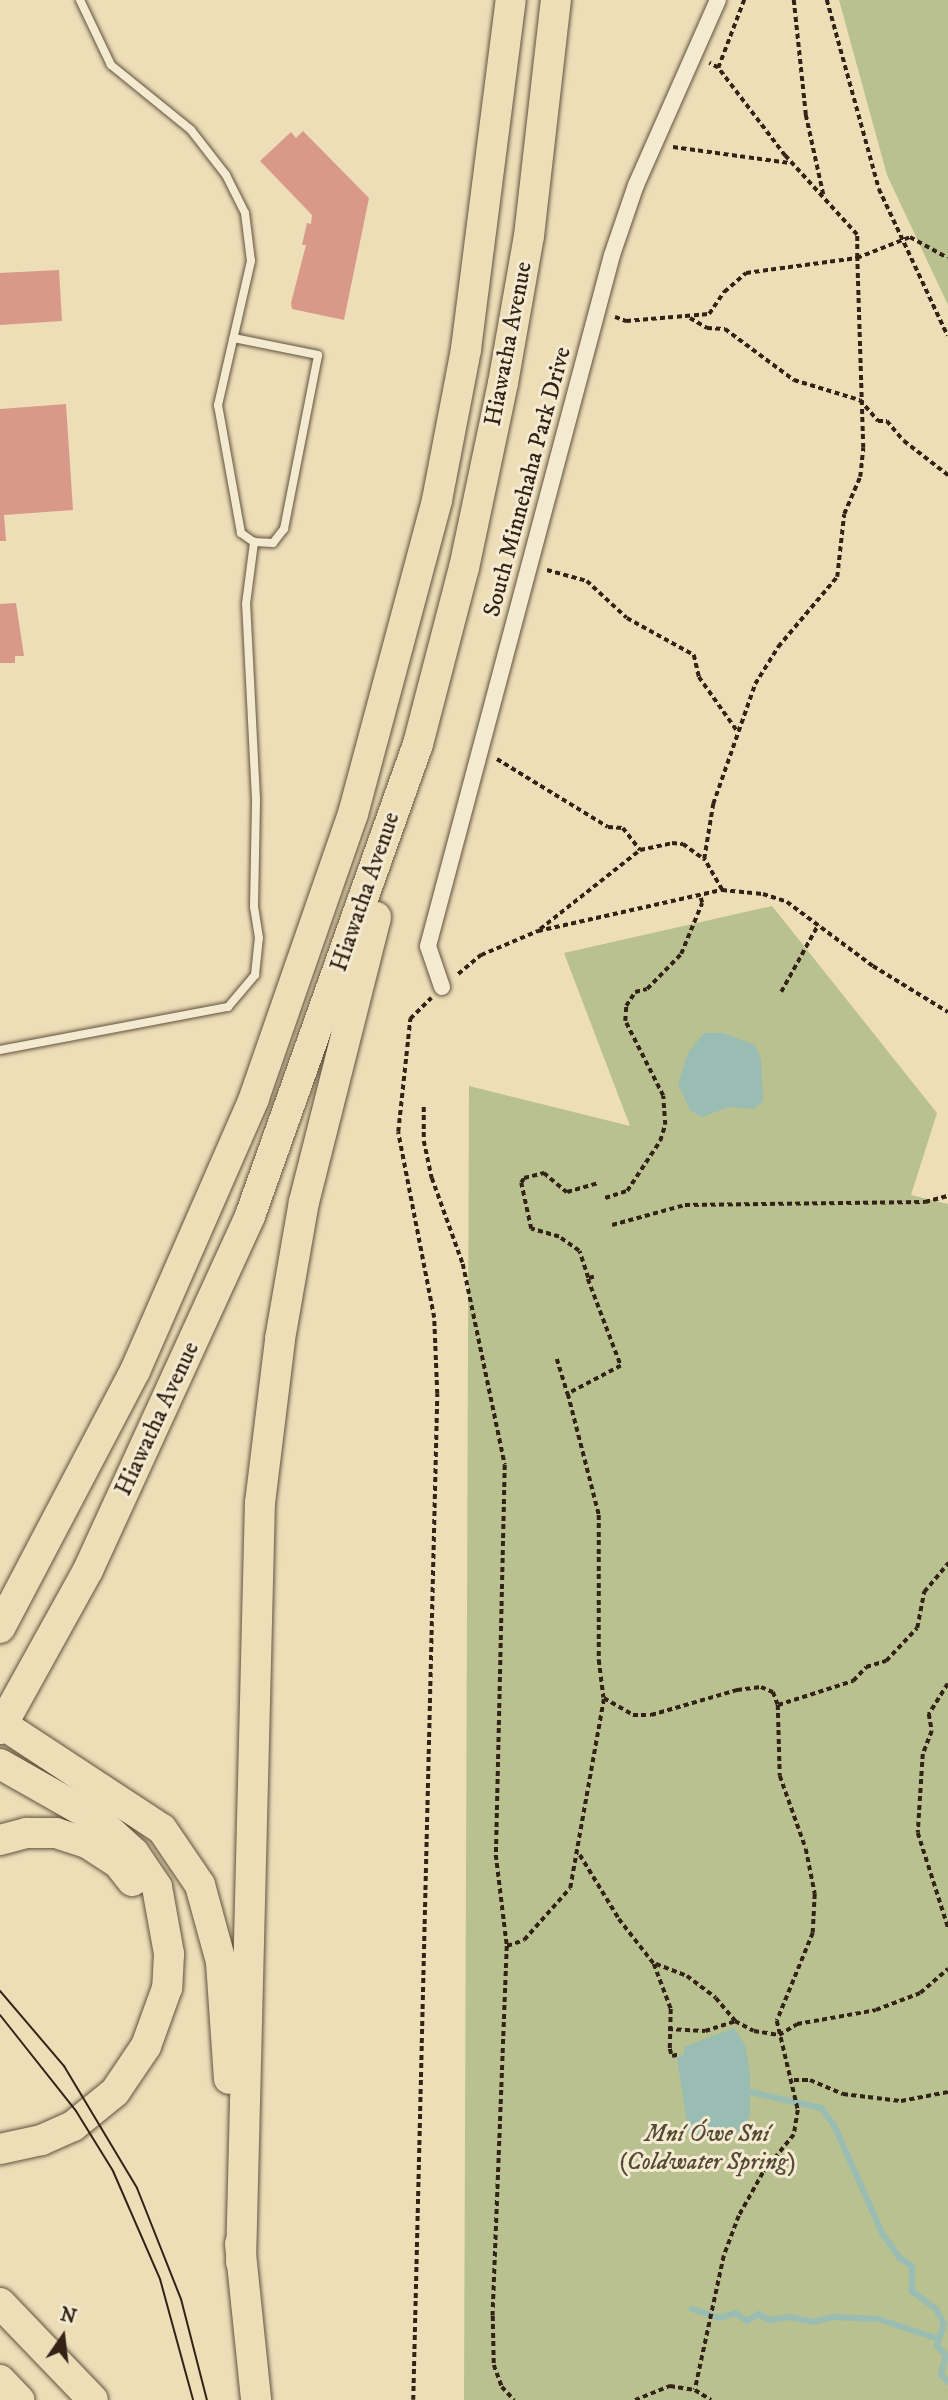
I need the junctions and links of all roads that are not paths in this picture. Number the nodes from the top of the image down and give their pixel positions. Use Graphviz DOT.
graph roads {
  1 [pos="80,0"];
  2 [pos="511,0"];
  3 [pos="556,0"];
  4 [pos="718,0"];
  5 [pos="234,338"];
  6 [pos="254,542"];
  7 [pos="418,744"];
  8 [pos="442,987"];
  9 [pos="0,1050"];
  10 [pos="0,1628"];
  11 [pos="1,1727"];
  12 [pos="0,1764"];
  13 [pos="0,1840"];
  14 [pos="165,1926"];
  15 [pos="0,2149"];
  16 [pos="241,2262"];
  17 [pos="0,2303"];
  18 [pos="0,2380"];
  19 [pos="0,2396"];
  20 [pos="5,2400"];
  21 [pos="19,2400"];
  22 [pos="93,2400"];
  23 [pos="256,2400"];
  1 -- 5 [label="lane"];
  2 -- 10 [label="highway, Hiawatha Avenue"];
  3 -- 7 [label="highway, Hiawatha Avenue"];
  4 -- 8 [label="street, South Minnehaha Park Drive"];
  5 -- 6 [label="lane"];
  5 -- 6 [label="lane"];
  6 -- 9 [label="lane"];
  7 -- 11 [label="highway, Hiawatha Avenue"];
  7 -- 16 [label="highway"];
  11 -- 16 [label="highway"];
  12 -- 14 [label="highway"];
  13 -- 14 [label="highway"];
  14 -- 15 [label="highway"];
  16 -- 23 [label="highway"];
  17 -- 22 [label="highway"];
  18 -- 21 [label="highway"];
  19 -- 20 [label="highway"];
}
